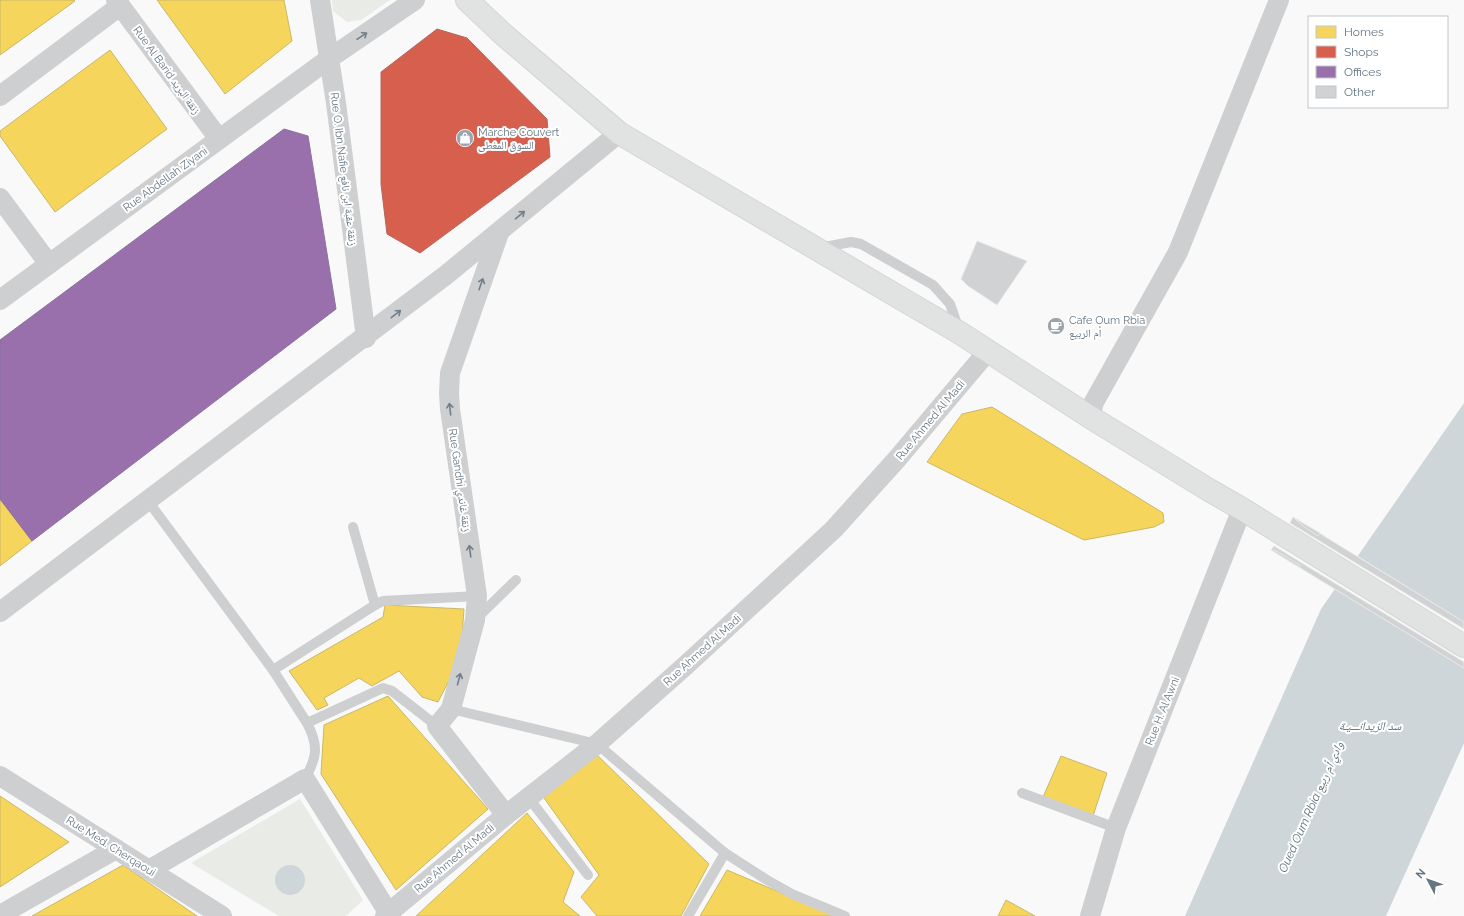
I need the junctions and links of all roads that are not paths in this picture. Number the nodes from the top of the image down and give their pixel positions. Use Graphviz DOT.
graph roads {
  1 [pos="320,0"];
  2 [pos="415,0"];
  3 [pos="467,0"];
  4 [pos="1279,0"];
  5 [pos="118,3"];
  6 [pos="330,58"];
  7 [pos="0,96"];
  8 [pos="619,133"];
  9 [pos="218,139"];
  10 [pos="0,198"];
  11 [pos="499,233"];
  12 [pos="49,264"];
  13 [pos="0,300"];
  14 [pos="366,338"];
  15 [pos="988,351"];
  16 [pos="1090,417"];
  17 [pos="148,501"];
  18 [pos="1242,509"];
  19 [pos="353,527"];
  20 [pos="516,580"];
  21 [pos="477,596"];
  22 [pos="375,605"];
  23 [pos="0,612"];
  24 [pos="475,620"];
  25 [pos="1464,646"];
  26 [pos="273,670"];
  27 [pos="451,709"];
  28 [pos="307,723"];
  29 [pos="436,726"];
  30 [pos="597,744"];
  31 [pos="0,776"];
  32 [pos="306,779"];
  33 [pos="1022,794"];
  34 [pos="528,797"];
  35 [pos="506,815"];
  36 [pos="1116,828"];
  37 [pos="116,849"];
  38 [pos="725,853"];
  39 [pos="149,870"];
  40 [pos="588,875"];
  41 [pos="387,914"];
  42 [pos="0,915"];
  43 [pos="222,916"];
  44 [pos="688,916"];
  45 [pos="845,916"];
  46 [pos="1090,916"];
  1 -- 6 [label="street, Rue O. Ibn Nafie زنقة عقبة ابن نافع"];
  6 -- 2 [label="street, Rue Abdellah Ziyani, one-way"];
  3 -- 8 [label="main road"];
  4 -- 16 [label="street"];
  5 -- 7 [label="street"];
  5 -- 9 [label="street, Rue Al Barid زنقة البريد"];
  6 -- 9 [label="street, Rue Abdellah Ziyani"];
  6 -- 14 [label="street, Rue O. Ibn Nafie زنقة عقبة ابن نافع"];
  11 -- 8 [label="street, one-way"];
  8 -- 15 [label="main road"];
  9 -- 12 [label="street, Rue Abdellah Ziyani"];
  10 -- 12 [label="street"];
  14 -- 11 [label="street, one-way"];
  21 -- 11 [label="street, Rue Gandhi زنقة غاندي, one-way"];
  12 -- 13 [label="street, Rue Abdellah Ziyani"];
  14 -- 17 [label="street"];
  15 -- 16 [label="main road"];
  15 -- 30 [label="street, Rue Ahmed Al Madi"];
  16 -- 18 [label="main road"];
  17 -- 23 [label="street"];
  17 -- 26 [label="lane"];
  18 -- 25 [label="main road"];
  18 -- 36 [label="street, Rue H. Al Awni"];
  19 -- 22 [label="lane"];
  20 -- 24 [label="lane"];
  21 -- 22 [label="lane"];
  21 -- 24 [label="street, Rue Gandhi زنقة غاندي"];
  22 -- 26 [label="lane"];
  27 -- 24 [label="street, Rue Gandhi زنقة غاندي, one-way"];
  26 -- 28 [label="lane"];
  27 -- 29 [label="street, Rue Gandhi زنقة غاندي"];
  27 -- 30 [label="lane"];
  28 -- 29 [label="lane"];
  28 -- 32 [label="lane"];
  29 -- 35 [label="street"];
  30 -- 34 [label="street, Rue Ahmed Al Madi"];
  30 -- 38 [label="lane"];
  31 -- 37 [label="street, Rue Med. Cherqaoui"];
  32 -- 39 [label="street"];
  32 -- 41 [label="street"];
  33 -- 36 [label="lane"];
  34 -- 35 [label="street, Rue Ahmed Al Madi"];
  34 -- 40 [label="lane"];
  35 -- 41 [label="street, Rue Ahmed Al Madi"];
  36 -- 46 [label="street, Rue H. Al Awni"];
  37 -- 39 [label="street, Rue Med. Cherqaoui"];
  37 -- 42 [label="street"];
  38 -- 44 [label="lane"];
  38 -- 45 [label="lane"];
  39 -- 43 [label="street, Rue Med. Cherqaoui"];
}
